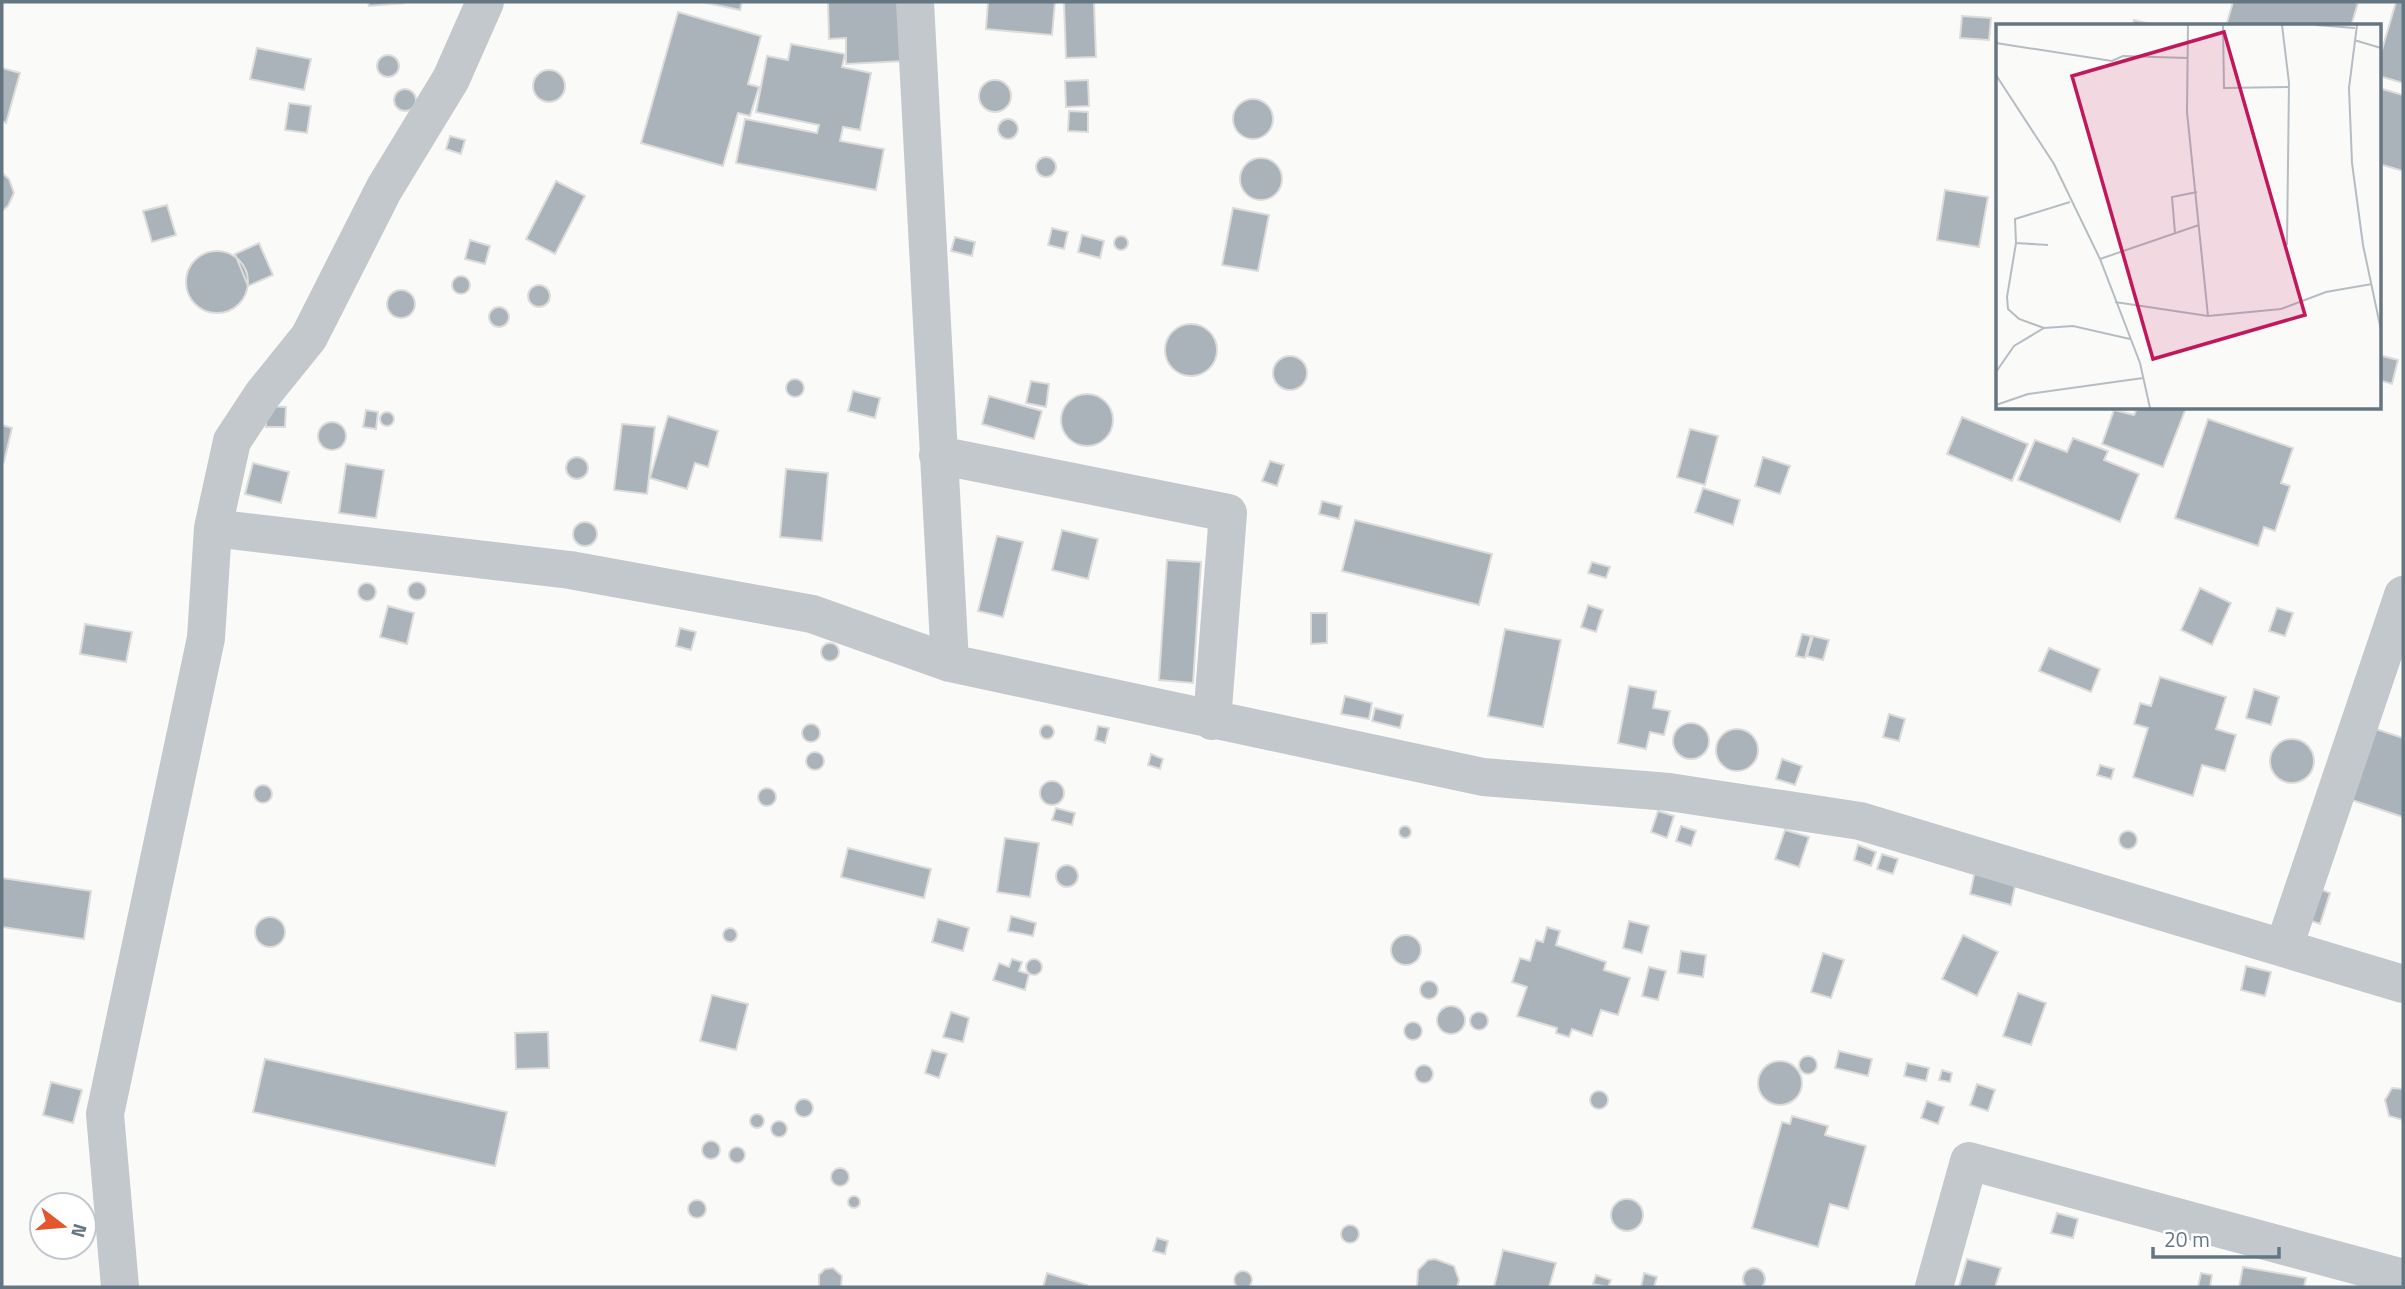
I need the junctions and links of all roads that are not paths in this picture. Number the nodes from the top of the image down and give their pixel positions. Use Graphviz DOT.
graph roads {
  1 [pos="485,2"];
  2 [pos="915,2"];
  3 [pos="939,455"];
  4 [pos="213,528"];
  5 [pos="2403,595"];
  6 [pos="950,663"];
  7 [pos="1212,721"];
  8 [pos="2284,947"];
  9 [pos="2403,984"];
  10 [pos="2403,1278"];
  11 [pos="120,1287"];
  12 [pos="1934,1287"];
  1 -- 4 [label="street"];
  2 -- 3 [label="street"];
  3 -- 6 [label="street"];
  3 -- 7 [label="street"];
  4 -- 6 [label="street"];
  4 -- 11 [label="street"];
  5 -- 8 [label="street"];
  6 -- 7 [label="street"];
  7 -- 8 [label="street"];
  8 -- 9 [label="street"];
  10 -- 12 [label="street"];
}
